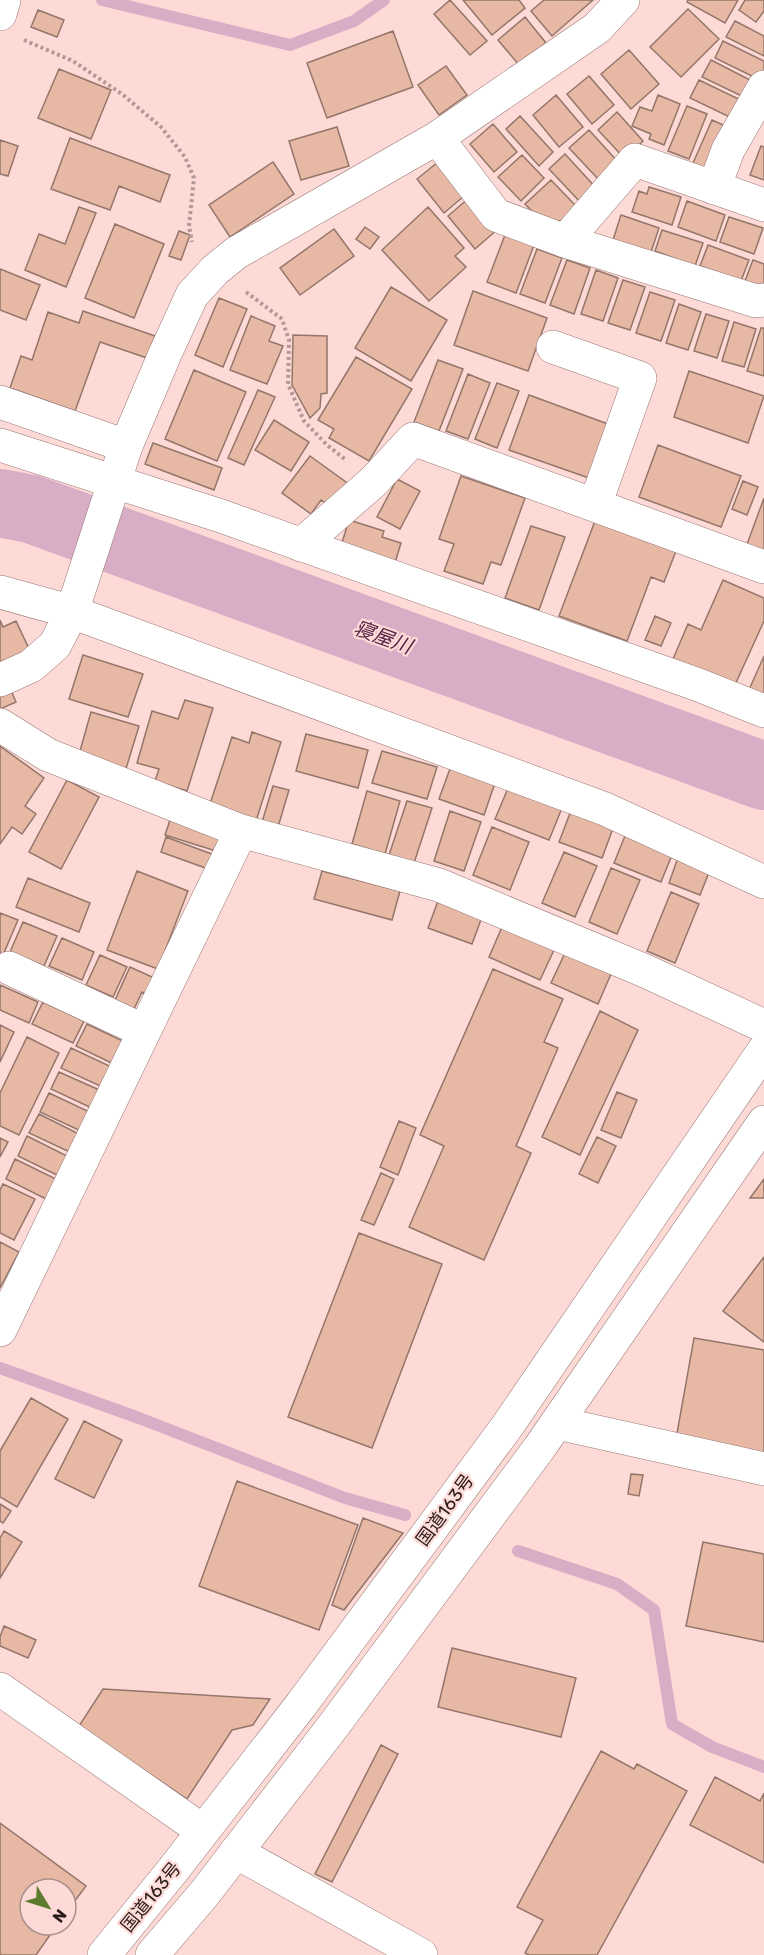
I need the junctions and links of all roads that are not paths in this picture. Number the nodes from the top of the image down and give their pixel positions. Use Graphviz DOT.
graph roads {
  1 [pos="4,0"];
  2 [pos="623,0"];
  3 [pos="0,14"];
  4 [pos="764,87"];
  5 [pos="437,138"];
  6 [pos="714,188"];
  7 [pos="764,205"];
  8 [pos="565,241"];
  9 [pos="764,300"];
  10 [pos="554,347"];
  11 [pos="0,402"];
  12 [pos="0,445"];
  13 [pos="126,446"];
  14 [pos="115,481"];
  15 [pos="595,505"];
  16 [pos="301,544"];
  17 [pos="764,567"];
  18 [pos="0,592"];
  19 [pos="72,612"];
  20 [pos="0,680"];
  21 [pos="764,711"];
  22 [pos="0,724"];
  23 [pos="241,831"];
  24 [pos="764,882"];
  25 [pos="9,968"];
  26 [pos="764,1026"];
  27 [pos="144,1031"];
  28 [pos="764,1050"];
  29 [pos="764,1122"];
  30 [pos="0,1330"];
  31 [pos="557,1423"];
  32 [pos="764,1469"];
  33 [pos="0,1689"];
  34 [pos="203,1831"];
  35 [pos="236,1852"];
  36 [pos="104,1955"];
  37 [pos="152,1955"];
  38 [pos="421,1955"];
  1 -- 3 [label="main road"];
  2 -- 5 [label="main road"];
  4 -- 6 [label="main road"];
  5 -- 8 [label="main road"];
  5 -- 13 [label="main road"];
  6 -- 7 [label="main road"];
  6 -- 8 [label="main road"];
  8 -- 9 [label="main road"];
  10 -- 15 [label="main road"];
  11 -- 13 [label="main road"];
  12 -- 14 [label="main road"];
  13 -- 14 [label="main road"];
  14 -- 16 [label="main road"];
  14 -- 19 [label="main road"];
  15 -- 16 [label="main road"];
  15 -- 17 [label="main road"];
  16 -- 21 [label="main road"];
  18 -- 19 [label="main road"];
  19 -- 20 [label="main road"];
  19 -- 24 [label="main road"];
  22 -- 23 [label="main road"];
  23 -- 26 [label="main road"];
  23 -- 27 [label="main road"];
  25 -- 27 [label="main road"];
  27 -- 30 [label="main road"];
  28 -- 34 [label="main road, 国道163号"];
  29 -- 31 [label="main road, 国道163号"];
  31 -- 32 [label="main road"];
  31 -- 35 [label="main road, 国道163号"];
  33 -- 34 [label="main road"];
  34 -- 36 [label="main road, 国道163号"];
  35 -- 37 [label="main road, 国道163号"];
  35 -- 38 [label="main road"];
}
